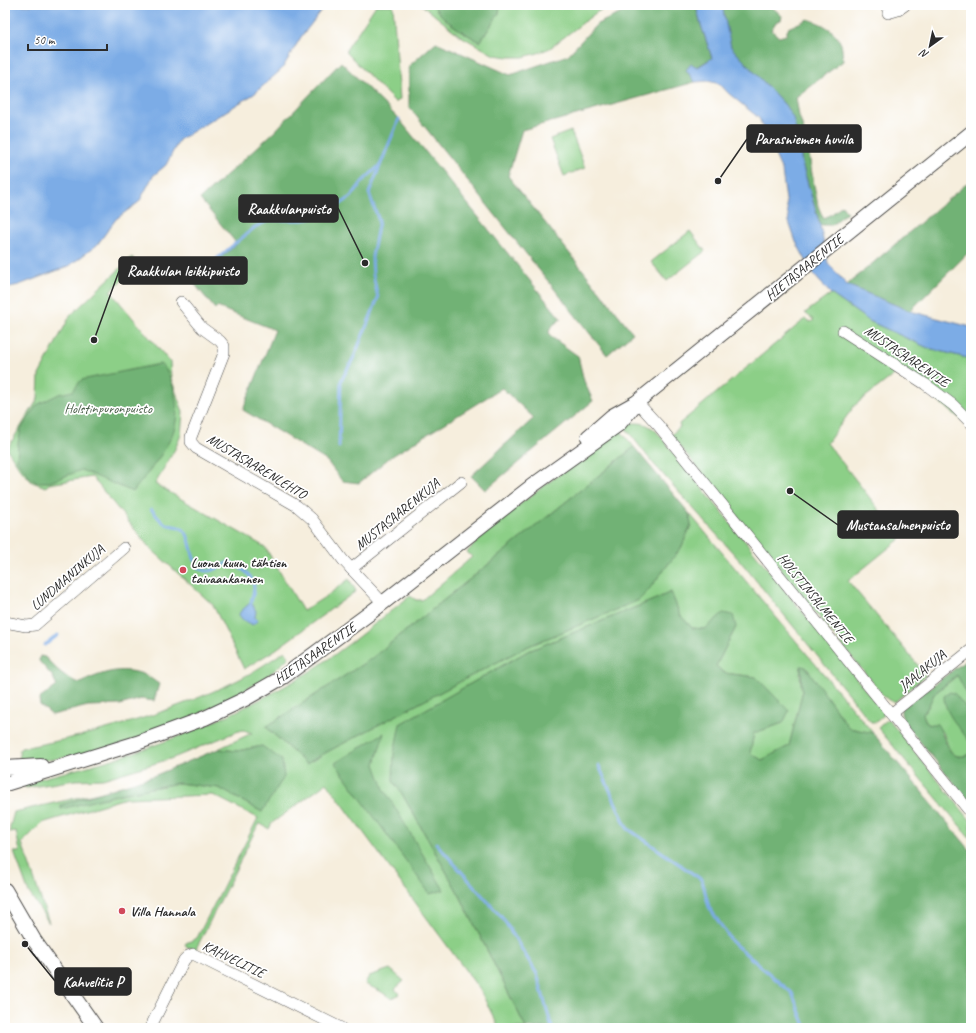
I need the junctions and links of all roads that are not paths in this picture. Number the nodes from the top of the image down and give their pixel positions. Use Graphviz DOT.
graph roads {
  1 [pos="905,5"];
  2 [pos="888,13"];
  3 [pos="971,133"];
  4 [pos="182,302"];
  5 [pos="843,331"];
  6 [pos="637,402"];
  7 [pos="971,423"];
  8 [pos="461,482"];
  9 [pos="124,548"];
  10 [pos="351,569"];
  11 [pos="383,603"];
  12 [pos="5,622"];
  13 [pos="971,650"];
  14 [pos="891,714"];
  15 [pos="67,764"];
  16 [pos="5,768"];
  17 [pos="5,784"];
  18 [pos="971,813"];
  19 [pos="5,890"];
  20 [pos="96,1028"];
  21 [pos="150,1028"];
  22 [pos="341,1028"];
  1 -- 2 [label="street"];
  3 -- 6 [label="street, HIETASAARENTIE"];
  4 -- 10 [label="street, MUSTASAARENLEHTO"];
  5 -- 7 [label="street, MUSTASAARENTIE"];
  6 -- 11 [label="street, HIETASAARENTIE"];
  6 -- 14 [label="street, HOLSTINSALMENTIE"];
  8 -- 10 [label="street, MUSTASAARENKUJA"];
  9 -- 12 [label="street, LUNDMANINKUJA"];
  10 -- 11 [label="street, MUSTASAARENLEHTO"];
  11 -- 15 [label="street, HIETASAARENTIE"];
  13 -- 14 [label="street, JAALAKUJA"];
  14 -- 18 [label="street, HOLSTINSALMENTIE"];
  15 -- 16 [label="street, HIETASAARENTIE"];
  15 -- 17 [label="street, HIETASAARENTIE"];
  19 -- 20 [label="street"];
  21 -- 22 [label="street, KAHVELITIE"];
}
